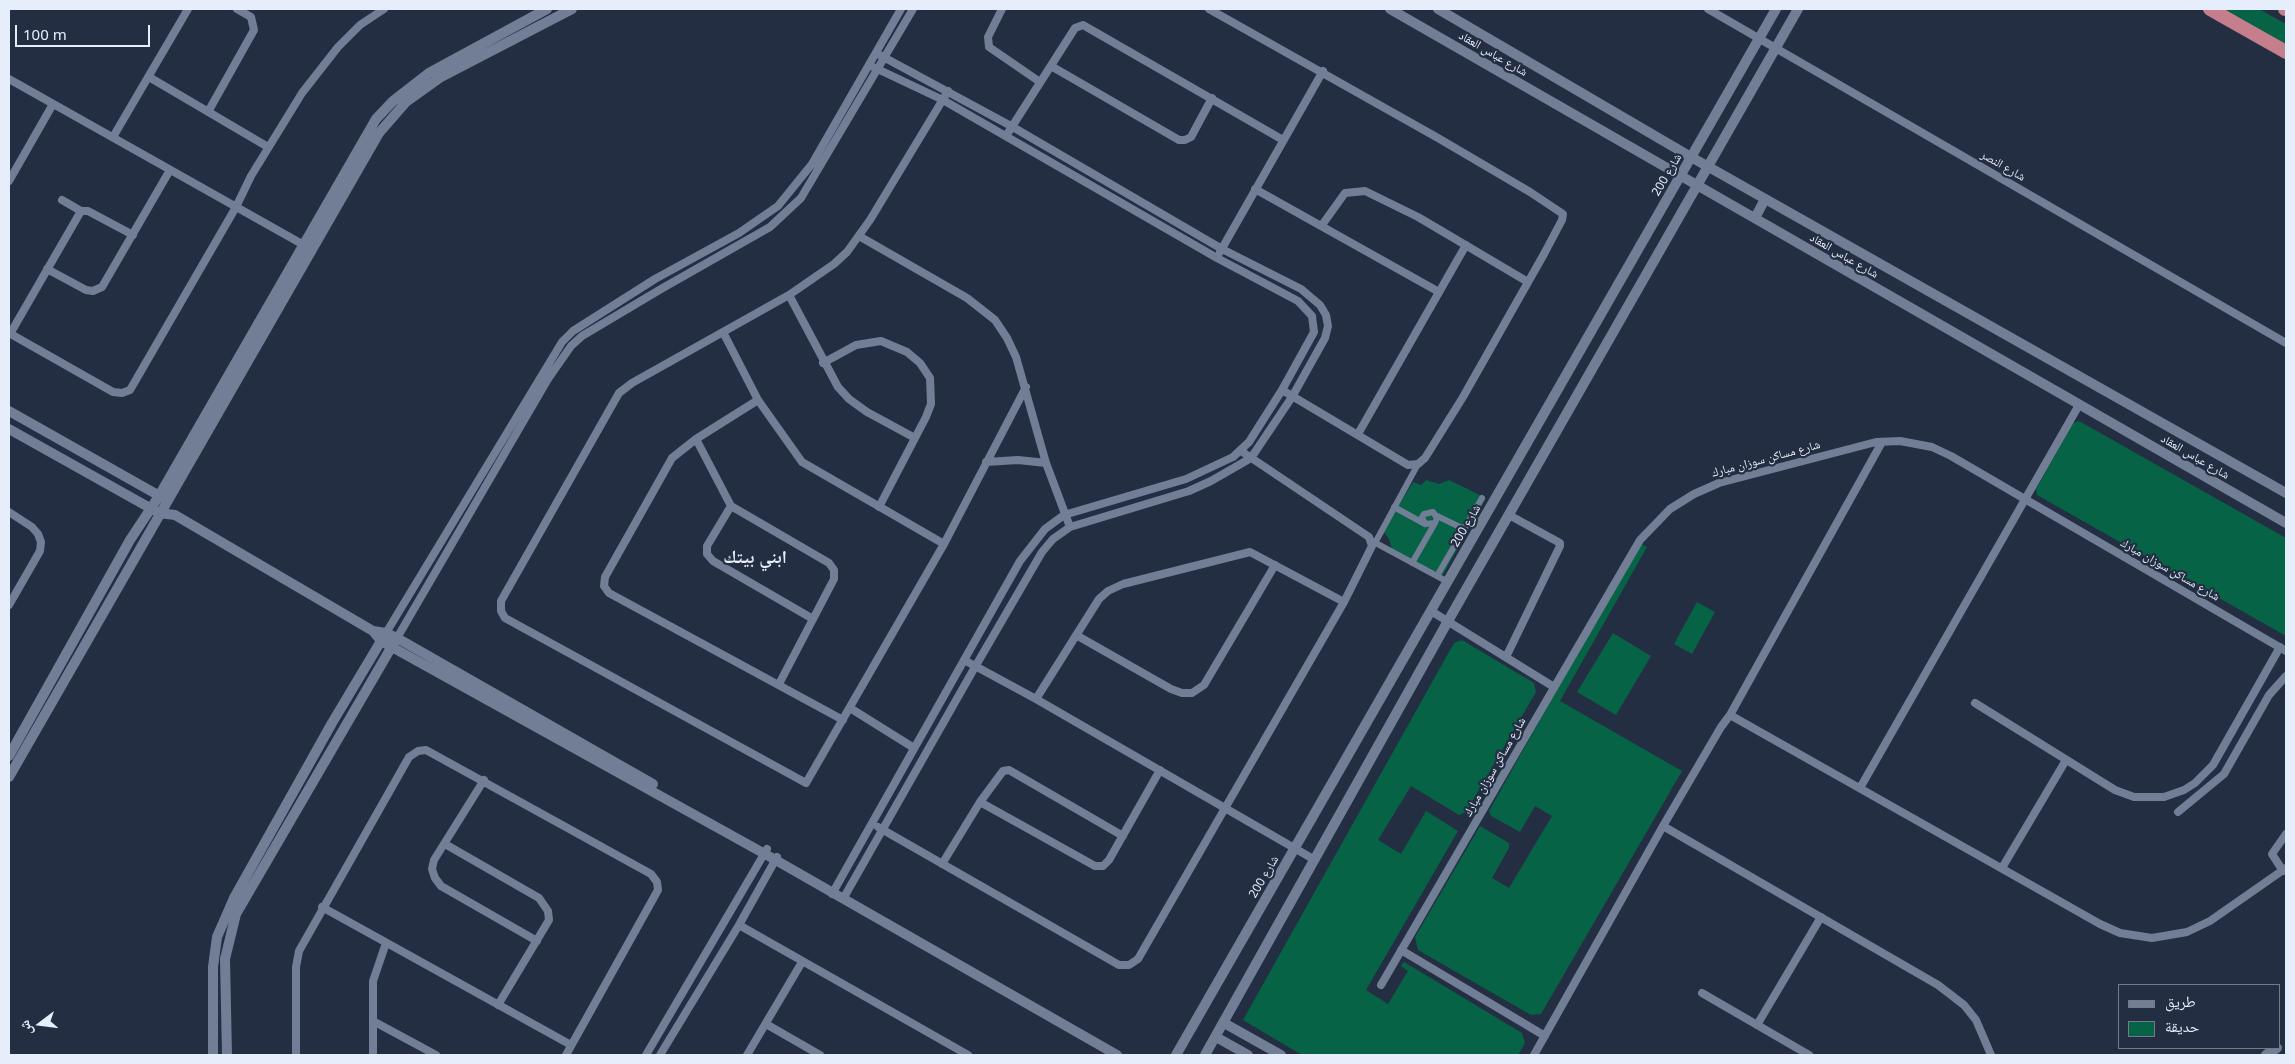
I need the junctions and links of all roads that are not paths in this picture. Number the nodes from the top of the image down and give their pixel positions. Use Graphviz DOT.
graph roads {
  1 [pos="188,9"];
  2 [pos="237,9"];
  3 [pos="547,9"];
  4 [pos="572,9"];
  5 [pos="902,9"];
  6 [pos="913,9"];
  7 [pos="1002,9"];
  8 [pos="1209,9"];
  9 [pos="1390,9"];
  10 [pos="1438,9"];
  11 [pos="1708,9"];
  12 [pos="1776,9"];
  13 [pos="1798,9"];
  14 [pos="2210,9"];
  15 [pos="379,10"];
  16 [pos="1760,38"];
  17 [pos="1776,47"];
  18 [pos="2286,52"];
  19 [pos="876,53"];
  20 [pos="885,57"];
  21 [pos="869,64"];
  22 [pos="1051,66"];
  23 [pos="878,70"];
  24 [pos="1323,71"];
  25 [pos="149,77"];
  26 [pos="9,79"];
  27 [pos="1040,82"];
  28 [pos="948,91"];
  29 [pos="1212,98"];
  30 [pos="943,100"];
  31 [pos="53,104"];
  32 [pos="208,112"];
  33 [pos="1011,126"];
  34 [pos="1006,136"];
  35 [pos="113,137"];
  36 [pos="1284,140"];
  37 [pos="268,147"];
  38 [pos="1691,158"];
  39 [pos="350,161"];
  40 [pos="360,166"];
  41 [pos="1707,166"];
  42 [pos="170,170"];
  43 [pos="1680,177"];
  44 [pos="9,181"];
  45 [pos="1696,186"];
  46 [pos="1255,189"];
  47 [pos="1765,199"];
  48 [pos="62,200"];
  49 [pos="236,207"];
  50 [pos="82,211"];
  51 [pos="1754,218"];
  52 [pos="1322,225"];
  53 [pos="132,235"];
  54 [pos="859,236"];
  55 [pos="302,244"];
  56 [pos="1466,245"];
  57 [pos="1222,249"];
  58 [pos="1217,258"];
  59 [pos="47,269"];
  60 [pos="655,279"];
  61 [pos="1528,282"];
  62 [pos="661,289"];
  63 [pos="1439,292"];
  64 [pos="789,295"];
  65 [pos="9,334"];
  66 [pos="724,334"];
  67 [pos="2286,343"];
  68 [pos="823,362"];
  69 [pos="1026,387"];
  70 [pos="1282,390"];
  71 [pos="1292,397"];
  72 [pos="758,400"];
  73 [pos="2079,405"];
  74 [pos="9,411"];
  75 [pos="9,429"];
  76 [pos="41,430"];
  77 [pos="1358,434"];
  78 [pos="696,438"];
  79 [pos="915,438"];
  80 [pos="1882,442"];
  81 [pos="34,443"];
  82 [pos="1241,451"];
  83 [pos="1251,458"];
  84 [pos="986,462"];
  85 [pos="1046,463"];
  86 [pos="1418,464"];
  87 [pos="2286,493"];
  88 [pos="163,498"];
  89 [pos="1482,498"];
  90 [pos="2025,499"];
  91 [pos="731,506"];
  92 [pos="878,506"];
  93 [pos="1394,507"];
  94 [pos="155,511"];
  95 [pos="9,512"];
  96 [pos="175,515"];
  97 [pos="1064,515"];
  98 [pos="1435,515"];
  99 [pos="1509,515"];
  100 [pos="1435,523"];
  101 [pos="2286,523"];
  102 [pos="1425,524"];
  103 [pos="1070,527"];
  104 [pos="1464,529"];
  105 [pos="1374,542"];
  106 [pos="944,544"];
  107 [pos="1412,563"];
  108 [pos="1275,565"];
  109 [pos="1437,576"];
  110 [pos="1448,582"];
  111 [pos="1344,602"];
  112 [pos="9,605"];
  113 [pos="1431,611"];
  114 [pos="813,619"];
  115 [pos="1448,621"];
  116 [pos="1076,635"];
  117 [pos="384,637"];
  118 [pos="394,642"];
  119 [pos="2283,649"];
  120 [pos="1506,657"];
  121 [pos="964,660"];
  122 [pos="975,667"];
  123 [pos="2286,676"];
  124 [pos="779,684"];
  125 [pos="1554,687"];
  126 [pos="1036,699"];
  127 [pos="1975,702"];
  128 [pos="850,708"];
  129 [pos="1730,715"];
  130 [pos="843,720"];
  131 [pos="914,748"];
  132 [pos="9,756"];
  133 [pos="2066,760"];
  134 [pos="2213,765"];
  135 [pos="1160,770"];
  136 [pos="2224,774"];
  137 [pos="9,777"];
  138 [pos="484,780"];
  139 [pos="1860,788"];
  140 [pos="980,802"];
  141 [pos="1225,808"];
  142 [pos="2178,812"];
  143 [pos="872,824"];
  144 [pos="1663,826"];
  145 [pos="881,829"];
  146 [pos="2286,834"];
  147 [pos="1123,836"];
  148 [pos="445,844"];
  149 [pos="1296,849"];
  150 [pos="766,852"];
  151 [pos="777,858"];
  152 [pos="1315,860"];
  153 [pos="942,864"];
  154 [pos="2002,868"];
  155 [pos="2284,870"];
  156 [pos="833,890"];
  157 [pos="844,896"];
  158 [pos="322,907"];
  159 [pos="1821,917"];
  160 [pos="739,925"];
  161 [pos="537,941"];
  162 [pos="386,944"];
  163 [pos="1401,950"];
  164 [pos="802,962"];
  165 [pos="1381,985"];
  166 [pos="1702,993"];
  167 [pos="498,1005"];
  168 [pos="373,1021"];
  169 [pos="1224,1023"];
  170 [pos="766,1024"];
  171 [pos="1757,1025"];
  172 [pos="1545,1036"];
  173 [pos="1216,1037"];
  174 [pos="1255,1040"];
  175 [pos="213,1043"];
  176 [pos="227,1044"];
  177 [pos="571,1045"];
  178 [pos="213,1055"];
  179 [pos="227,1055"];
  180 [pos="296,1055"];
  181 [pos="373,1055"];
  182 [pos="436,1055"];
  183 [pos="566,1055"];
  184 [pos="646,1055"];
  185 [pos="660,1055"];
  186 [pos="747,1055"];
  187 [pos="820,1055"];
  188 [pos="968,1055"];
  189 [pos="1117,1055"];
  190 [pos="1127,1055"];
  191 [pos="1176,1055"];
  192 [pos="1205,1055"];
  193 [pos="1248,1055"];
  194 [pos="1281,1055"];
  195 [pos="1534,1055"];
  196 [pos="1810,1055"];
  197 [pos="1991,1055"];
  1 -- 25 [label="street"];
  2 -- 32 [label="street"];
  3 -- 39 [label="street"];
  4 -- 40 [label="street"];
  5 -- 19 [label="street"];
  6 -- 20 [label="street"];
  7 -- 27 [label="street"];
  8 -- 24 [label="street"];
  9 -- 43 [label="street, شارع عباس العقاد"];
  10 -- 38 [label="street, شارع عباس العقاد"];
  11 -- 16 [label="street, شارع النصر"];
  12 -- 16 [label="street, شارع 200"];
  13 -- 17 [label="street"];
  14 -- 18 [label="highway"];
  15 -- 37 [label="street"];
  16 -- 17 [label="street, شارع النصر"];
  16 -- 38 [label="street, شارع 200"];
  17 -- 41 [label="street"];
  17 -- 67 [label="street, شارع النصر"];
  19 -- 20 [label="street"];
  19 -- 21 [label="street"];
  20 -- 23 [label="street"];
  20 -- 28 [label="street"];
  21 -- 23 [label="street"];
  21 -- 60 [label="street"];
  22 -- 27 [label="street"];
  22 -- 29 [label="street"];
  22 -- 29 [label="street"];
  23 -- 30 [label="street"];
  23 -- 62 [label="street"];
  24 -- 36 [label="street"];
  24 -- 61 [label="street"];
  25 -- 32 [label="street"];
  25 -- 35 [label="street"];
  26 -- 31 [label="street"];
  27 -- 33 [label="street"];
  28 -- 30 [label="street"];
  28 -- 33 [label="street"];
  29 -- 36 [label="street"];
  30 -- 34 [label="street"];
  30 -- 54 [label="street"];
  31 -- 35 [label="street"];
  31 -- 44 [label="street"];
  32 -- 37 [label="street"];
  33 -- 34 [label="street"];
  33 -- 57 [label="street"];
  34 -- 58 [label="street"];
  35 -- 42 [label="street"];
  36 -- 46 [label="street"];
  37 -- 49 [label="street"];
  38 -- 41 [label="street, شارع عباس العقاد"];
  38 -- 43 [label="street, شارع 200"];
  39 -- 40 [label="street"];
  39 -- 55 [label="street"];
  40 -- 88 [label="street"];
  41 -- 45 [label="street"];
  41 -- 47 [label="street, شارع عباس العقاد"];
  42 -- 49 [label="street"];
  42 -- 53 [label="street"];
  43 -- 45 [label="street, شارع عباس العقاد"];
  43 -- 110 [label="street, شارع 200"];
  45 -- 51 [label="street, شارع عباس العقاد"];
  45 -- 99 [label="street"];
  46 -- 52 [label="street"];
  46 -- 57 [label="street"];
  47 -- 51 [label="street"];
  47 -- 87 [label="street, شارع عباس العقاد"];
  48 -- 50 [label="street"];
  49 -- 55 [label="street"];
  49 -- 65 [label="street"];
  50 -- 53 [label="street"];
  50 -- 59 [label="street"];
  51 -- 73 [label="street, شارع عباس العقاد"];
  52 -- 56 [label="street"];
  52 -- 63 [label="street"];
  53 -- 59 [label="street"];
  54 -- 64 [label="street"];
  54 -- 69 [label="street"];
  55 -- 88 [label="street"];
  56 -- 61 [label="street"];
  56 -- 63 [label="street"];
  57 -- 58 [label="street"];
  57 -- 71 [label="street"];
  58 -- 70 [label="street"];
  59 -- 65 [label="street"];
  60 -- 62 [label="street"];
  60 -- 117 [label="street"];
  61 -- 86 [label="street"];
  62 -- 118 [label="street"];
  63 -- 77 [label="street"];
  64 -- 66 [label="street"];
  64 -- 68 [label="street"];
  66 -- 72 [label="street"];
  66 -- 130 [label="street"];
  68 -- 79 [label="street"];
  68 -- 79 [label="street"];
  69 -- 84 [label="street"];
  69 -- 85 [label="street"];
  70 -- 71 [label="street"];
  70 -- 82 [label="street"];
  71 -- 77 [label="street"];
  71 -- 83 [label="street"];
  72 -- 78 [label="street"];
  72 -- 92 [label="street"];
  73 -- 90 [label="street"];
  73 -- 101 [label="street, شارع عباس العقاد"];
  74 -- 76 [label="street"];
  75 -- 81 [label="street"];
  76 -- 81 [label="street"];
  76 -- 88 [label="street"];
  77 -- 86 [label="street"];
  78 -- 91 [label="street"];
  78 -- 124 [label="street"];
  79 -- 92 [label="street"];
  80 -- 90 [label="street, شارع مساكن سوزان مبارك"];
  80 -- 125 [label="street, شارع مساكن سوزان مبارك"];
  80 -- 129 [label="street"];
  81 -- 94 [label="street"];
  82 -- 83 [label="street"];
  82 -- 97 [label="street"];
  83 -- 103 [label="street"];
  83 -- 105 [label="street"];
  84 -- 85 [label="street"];
  84 -- 106 [label="street"];
  85 -- 97 [label="street"];
  86 -- 93 [label="street"];
  88 -- 94 [label="street"];
  88 -- 96 [label="street"];
  89 -- 104 [label="street"];
  90 -- 119 [label="street, شارع مساكن سوزان مبارك"];
  90 -- 139 [label="street"];
  91 -- 114 [label="street"];
  91 -- 114 [label="street"];
  92 -- 106 [label="street"];
  93 -- 102 [label="street"];
  93 -- 105 [label="street"];
  94 -- 96 [label="street"];
  94 -- 132 [label="street"];
  94 -- 137 [label="street"];
  95 -- 112 [label="street"];
  96 -- 117 [label="street"];
  97 -- 103 [label="street"];
  97 -- 121 [label="street"];
  98 -- 100 [label="street"];
  98 -- 102 [label="street"];
  98 -- 104 [label="street"];
  99 -- 115 [label="street"];
  99 -- 120 [label="street"];
  100 -- 102 [label="street"];
  100 -- 107 [label="street"];
  103 -- 122 [label="street"];
  104 -- 109 [label="street"];
  105 -- 107 [label="street"];
  105 -- 111 [label="street"];
  106 -- 128 [label="street"];
  107 -- 109 [label="street"];
  108 -- 111 [label="street"];
  108 -- 116 [label="street"];
  108 -- 116 [label="street"];
  109 -- 110 [label="street"];
  110 -- 113 [label="street, شارع 200"];
  111 -- 141 [label="street"];
  113 -- 115 [label="street"];
  113 -- 149 [label="street, شارع 200"];
  114 -- 124 [label="street"];
  115 -- 120 [label="street"];
  115 -- 152 [label="street"];
  116 -- 126 [label="street"];
  117 -- 118 [label="street"];
  117 -- 175 [label="street"];
  118 -- 150 [label="street"];
  118 -- 176 [label="street"];
  119 -- 134 [label="street"];
  120 -- 125 [label="street"];
  121 -- 122 [label="street"];
  121 -- 131 [label="street"];
  122 -- 126 [label="street"];
  122 -- 145 [label="street"];
  123 -- 136 [label="street"];
  124 -- 130 [label="street"];
  125 -- 163 [label="street, شارع مساكن سوزان مبارك"];
  126 -- 135 [label="street"];
  127 -- 133 [label="street"];
  128 -- 130 [label="street"];
  128 -- 131 [label="street"];
  129 -- 139 [label="street"];
  129 -- 144 [label="street"];
  131 -- 143 [label="street"];
  133 -- 134 [label="street"];
  133 -- 154 [label="street"];
  134 -- 136 [label="street"];
  135 -- 141 [label="street"];
  135 -- 147 [label="street"];
  136 -- 142 [label="street"];
  138 -- 148 [label="street"];
  138 -- 158 [label="street"];
  138 -- 177 [label="street"];
  139 -- 154 [label="street"];
  140 -- 147 [label="street"];
  140 -- 147 [label="street"];
  140 -- 153 [label="street"];
  141 -- 149 [label="street"];
  141 -- 153 [label="street"];
  143 -- 145 [label="street"];
  143 -- 156 [label="street"];
  144 -- 159 [label="street"];
  144 -- 172 [label="street"];
  145 -- 153 [label="street"];
  145 -- 157 [label="street"];
  146 -- 155 [label="street"];
  148 -- 161 [label="street"];
  148 -- 161 [label="street"];
  149 -- 152 [label="street"];
  149 -- 191 [label="street, شارع 200"];
  150 -- 151 [label="street"];
  150 -- 184 [label="street"];
  151 -- 156 [label="street"];
  151 -- 160 [label="street"];
  152 -- 169 [label="street"];
  154 -- 155 [label="street"];
  156 -- 157 [label="street"];
  157 -- 189 [label="street"];
  157 -- 190 [label="street"];
  158 -- 162 [label="street"];
  158 -- 180 [label="street"];
  159 -- 171 [label="street"];
  159 -- 197 [label="street"];
  160 -- 164 [label="street"];
  160 -- 185 [label="street"];
  161 -- 167 [label="street"];
  162 -- 167 [label="street"];
  162 -- 168 [label="street"];
  163 -- 165 [label="street, شارع مساكن سوزان مبارك"];
  163 -- 172 [label="street"];
  164 -- 170 [label="street"];
  164 -- 188 [label="street"];
  166 -- 171 [label="street"];
  167 -- 177 [label="street"];
  168 -- 181 [label="street"];
  168 -- 182 [label="street"];
  169 -- 173 [label="street"];
  169 -- 174 [label="street"];
  170 -- 186 [label="street"];
  170 -- 187 [label="street"];
  171 -- 196 [label="street"];
  172 -- 195 [label="street"];
  173 -- 192 [label="street"];
  173 -- 193 [label="street"];
  174 -- 193 [label="street"];
  174 -- 194 [label="street"];
  175 -- 176 [label="street"];
  175 -- 178 [label="street"];
  176 -- 179 [label="street"];
  177 -- 183 [label="street"];
}
